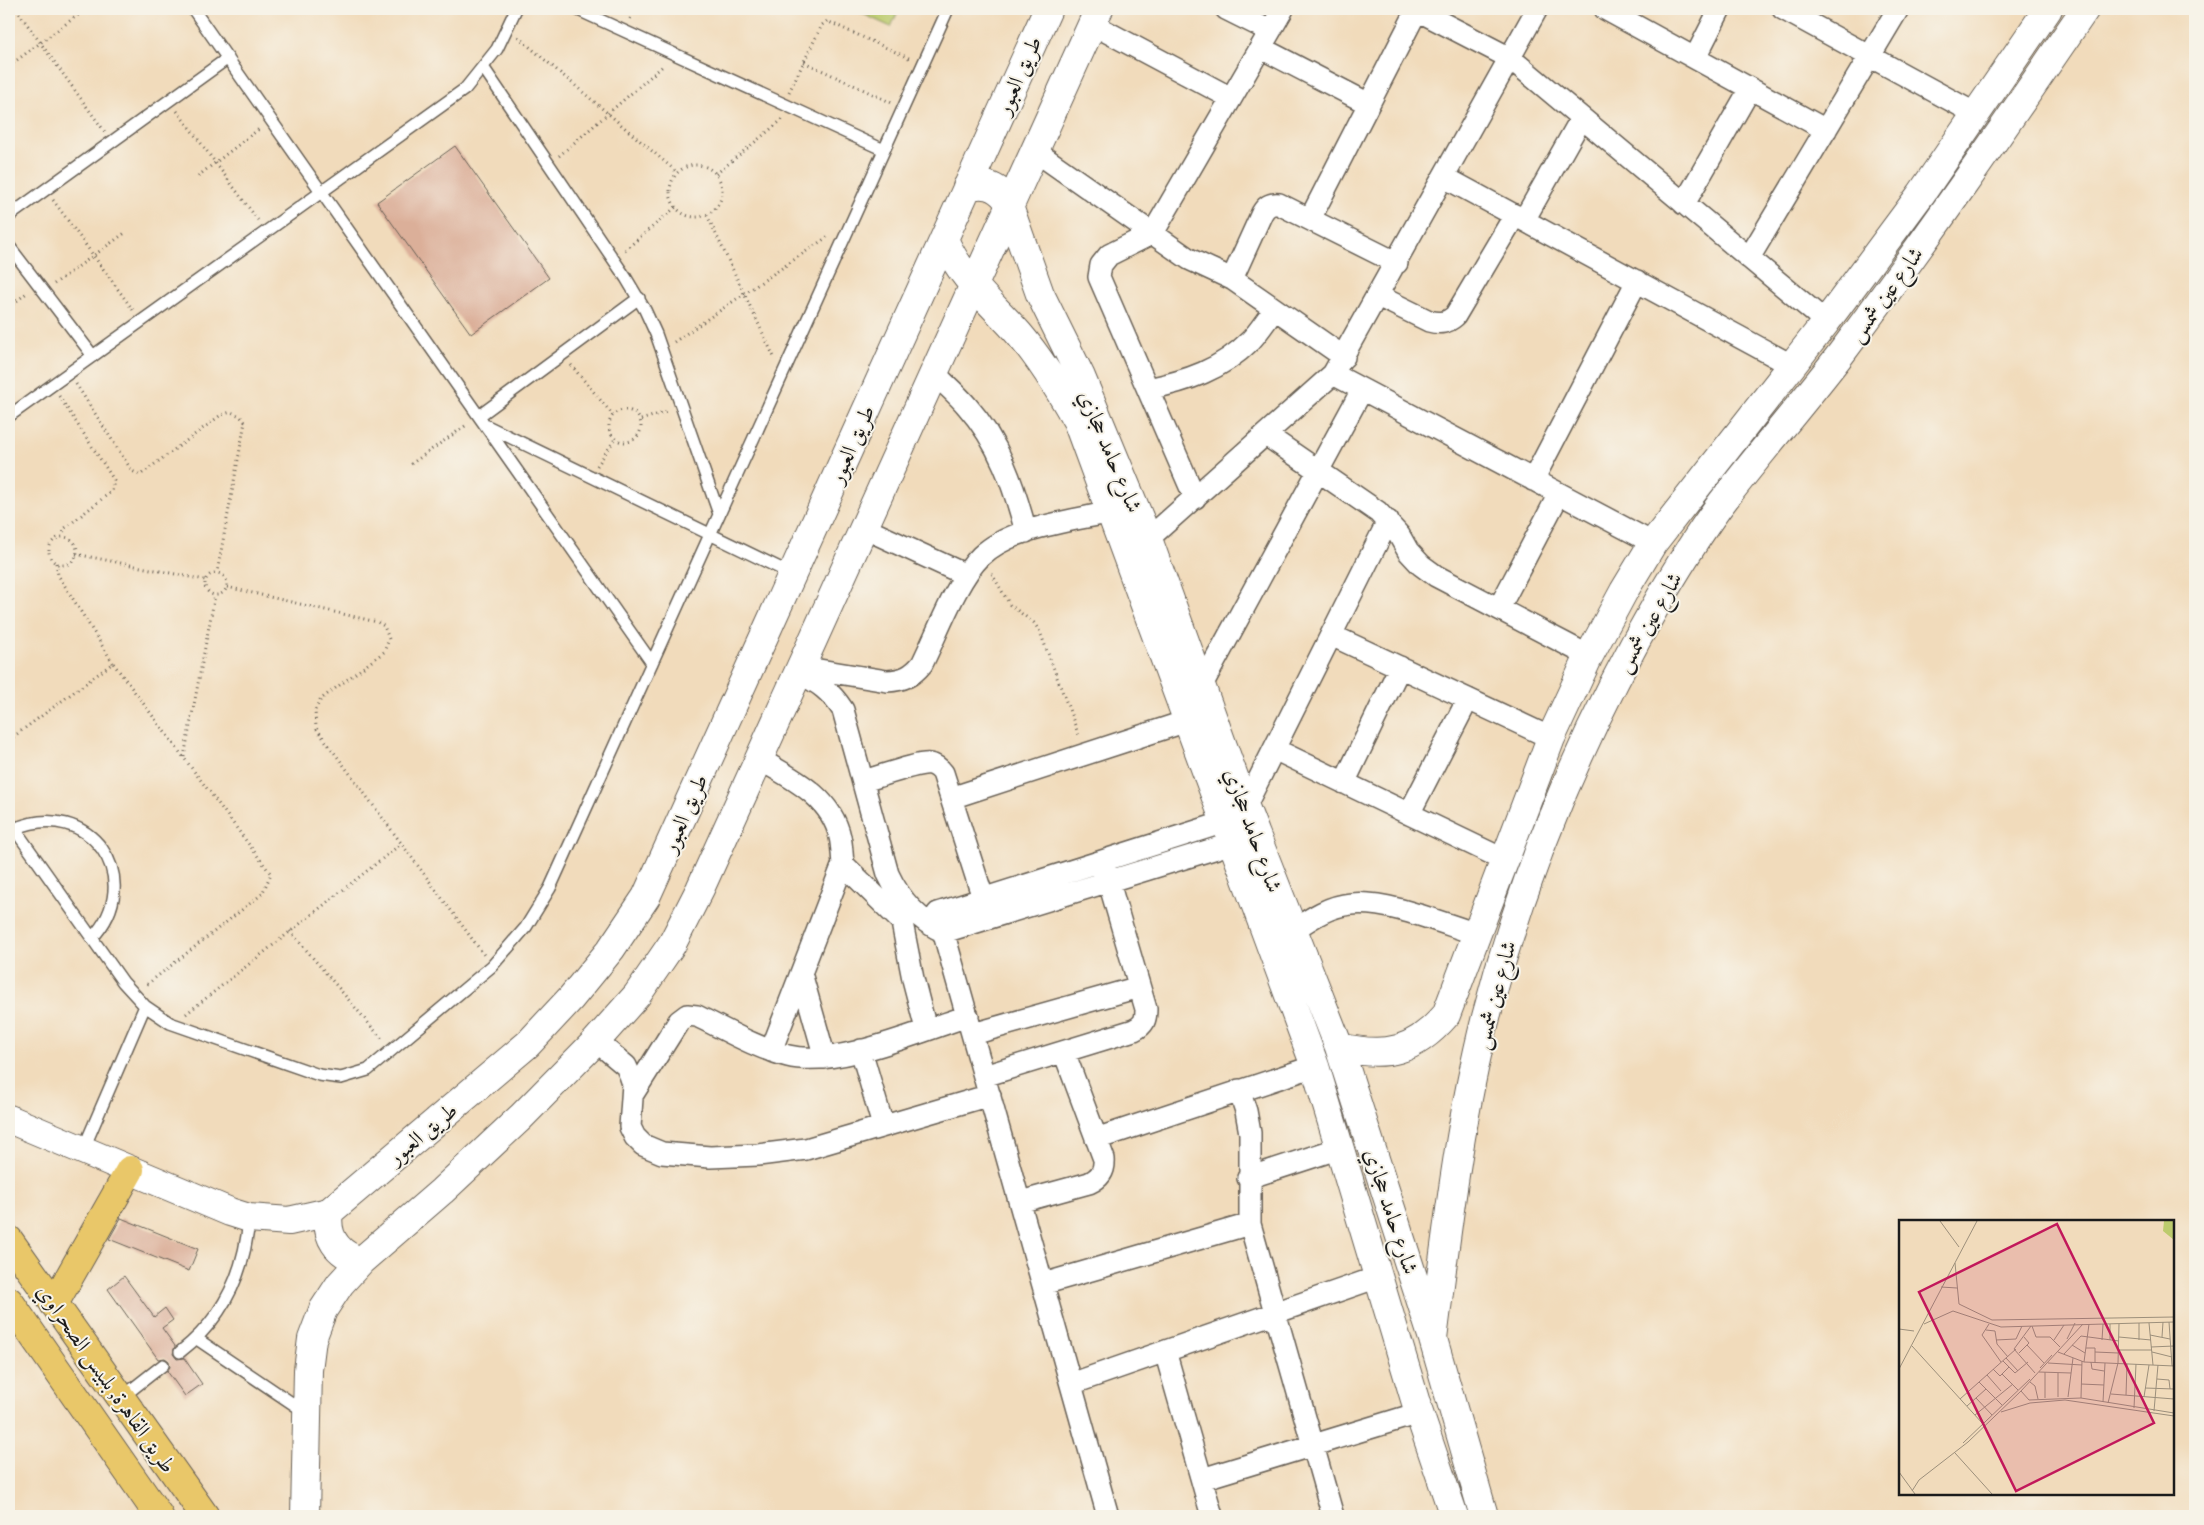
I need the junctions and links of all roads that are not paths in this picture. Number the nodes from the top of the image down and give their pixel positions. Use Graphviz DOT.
graph roads {
  1 [pos="193,9"];
  2 [pos="516,9"];
  3 [pos="576,9"];
  4 [pos="948,9"];
  5 [pos="1048,9"];
  6 [pos="1226,9"];
  7 [pos="1283,9"];
  8 [pos="1416,9"];
  9 [pos="1537,9"];
  10 [pos="1605,9"];
  11 [pos="1720,9"];
  12 [pos="1783,9"];
  13 [pos="1898,9"];
  14 [pos="2048,9"];
  15 [pos="2085,9"];
  16 [pos="1096,16"];
  17 [pos="1265,40"];
  18 [pos="1870,56"];
  19 [pos="228,58"];
  20 [pos="1510,58"];
  21 [pos="1695,58"];
  22 [pos="483,67"];
  23 [pos="1750,89"];
  24 [pos="1231,98"];
  25 [pos="1369,104"];
  26 [pos="1976,114"];
  27 [pos="1581,119"];
  28 [pos="1826,130"];
  29 [pos="884,150"];
  30 [pos="1035,151"];
  31 [pos="1444,177"];
  32 [pos="967,187"];
  33 [pos="322,192"];
  34 [pos="1684,204"];
  35 [pos="1010,206"];
  36 [pos="9,216"];
  37 [pos="1520,218"];
  38 [pos="1310,219"];
  39 [pos="1153,234"];
  40 [pos="944,239"];
  41 [pos="9,246"];
  42 [pos="1749,258"];
  43 [pos="1397,263"];
  44 [pos="1232,279"];
  45 [pos="1637,281"];
  46 [pos="973,286"];
  47 [pos="1378,296"];
  48 [pos="639,298"];
  49 [pos="1274,310"];
  50 [pos="1826,322"];
  51 [pos="93,356"];
  52 [pos="1791,365"];
  53 [pos="1339,366"];
  54 [pos="934,373"];
  55 [pos="1148,389"];
  56 [pos="1362,390"];
  57 [pos="9,416"];
  58 [pos="482,421"];
  59 [pos="1266,435"];
  60 [pos="1318,471"];
  61 [pos="1533,480"];
  62 [pos="1560,494"];
  63 [pos="1195,498"];
  64 [pos="1111,512"];
  65 [pos="719,514"];
  66 [pos="1388,521"];
  67 [pos="864,528"];
  68 [pos="1026,532"];
  69 [pos="710,534"];
  70 [pos="1653,543"];
  71 [pos="1136,544"];
  72 [pos="792,574"];
  73 [pos="966,575"];
  74 [pos="1499,608"];
  75 [pos="1331,635"];
  76 [pos="1590,656"];
  77 [pos="652,663"];
  78 [pos="1400,667"];
  79 [pos="800,670"];
  80 [pos="1202,685"];
  81 [pos="1468,699"];
  82 [pos="1187,721"];
  83 [pos="1551,738"];
  84 [pos="1274,749"];
  85 [pos="759,759"];
  86 [pos="863,782"];
  87 [pos="1344,783"];
  88 [pos="951,798"];
  89 [pos="1409,814"];
  90 [pos="1234,824"];
  91 [pos="12,825"];
  92 [pos="1505,860"];
  93 [pos="1103,862"];
  94 [pos="843,864"];
  95 [pos="1109,882"];
  96 [pos="896,892"];
  97 [pos="983,898"];
  98 [pos="902,922"];
  99 [pos="937,923"];
  100 [pos="1292,930"];
  101 [pos="1477,934"];
  102 [pos="92,938"];
  103 [pos="801,973"];
  104 [pos="1139,987"];
  105 [pos="145,1006"];
  106 [pos="970,1025"];
  107 [pos="917,1032"];
  108 [pos="596,1041"];
  109 [pos="1339,1047"];
  110 [pos="861,1050"];
  111 [pos="771,1051"];
  112 [pos="1064,1052"];
  113 [pos="825,1058"];
  114 [pos="1315,1066"];
  115 [pos="987,1086"];
  116 [pos="1239,1090"];
  117 [pos="633,1094"];
  118 [pos="9,1119"];
  119 [pos="883,1126"];
  120 [pos="1096,1138"];
  121 [pos="1340,1148"];
  122 [pos="83,1150"];
  123 [pos="130,1170"];
  124 [pos="1248,1178"];
  125 [pos="1020,1202"];
  126 [pos="328,1212"];
  127 [pos="249,1218"];
  128 [pos="1250,1224"];
  129 [pos="9,1240"];
  130 [pos="361,1261"];
  131 [pos="1378,1277"];
  132 [pos="1043,1284"];
  133 [pos="9,1301"];
  134 [pos="54,1304"];
  135 [pos="1275,1312"];
  136 [pos="197,1339"];
  137 [pos="1434,1339"];
  138 [pos="1166,1351"];
  139 [pos="180,1352"];
  140 [pos="163,1365"];
  141 [pos="1070,1384"];
  142 [pos="121,1398"];
  143 [pos="307,1413"];
  144 [pos="1419,1413"];
  145 [pos="1313,1445"];
  146 [pos="1202,1479"];
  147 [pos="159,1516"];
  148 [pos="204,1516"];
  149 [pos="305,1516"];
  150 [pos="1108,1516"];
  151 [pos="1212,1516"];
  152 [pos="1334,1516"];
  153 [pos="1454,1516"];
  154 [pos="1484,1516"];
  1 -- 19 [label="lane"];
  2 -- 22 [label="lane"];
  3 -- 29 [label="lane"];
  4 -- 29 [label="lane"];
  5 -- 32 [label="street, طريق العبور"];
  6 -- 17 [label="street"];
  7 -- 17 [label="street"];
  8 -- 20 [label="street"];
  8 -- 25 [label="street"];
  9 -- 20 [label="street"];
  10 -- 21 [label="street"];
  11 -- 21 [label="street"];
  12 -- 18 [label="street"];
  13 -- 18 [label="street"];
  14 -- 26 [label="street, شارع عين شمس"];
  15 -- 137 [label="street, شارع عين شمس"];
  16 -- 24 [label="street"];
  16 -- 30 [label="street, طريق العبور"];
  17 -- 24 [label="street"];
  17 -- 25 [label="street"];
  18 -- 26 [label="street"];
  18 -- 28 [label="street"];
  19 -- 33 [label="lane"];
  19 -- 36 [label="lane"];
  20 -- 27 [label="street"];
  20 -- 31 [label="street"];
  21 -- 23 [label="street"];
  22 -- 33 [label="lane"];
  22 -- 48 [label="lane"];
  23 -- 28 [label="street"];
  23 -- 34 [label="street"];
  24 -- 39 [label="street"];
  25 -- 38 [label="street"];
  26 -- 50 [label="street, شارع عين شمس"];
  27 -- 34 [label="street"];
  27 -- 37 [label="street"];
  28 -- 42 [label="street"];
  29 -- 65 [label="lane"];
  30 -- 35 [label="street, طريق العبور"];
  30 -- 39 [label="street"];
  31 -- 37 [label="street"];
  31 -- 43 [label="street"];
  32 -- 35 [label="street, شارع حامد حجازي"];
  32 -- 40 [label="street, طريق العبور"];
  33 -- 51 [label="lane"];
  33 -- 58 [label="lane"];
  34 -- 42 [label="street"];
  35 -- 46 [label="street, طريق العبور"];
  35 -- 71 [label="street, شارع حامد حجازي"];
  37 -- 45 [label="street"];
  37 -- 47 [label="street"];
  38 -- 43 [label="street"];
  38 -- 44 [label="street"];
  39 -- 44 [label="street"];
  39 -- 55 [label="street"];
  40 -- 46 [label="street, شارع حامد حجازي"];
  40 -- 72 [label="street, طريق العبور"];
  41 -- 51 [label="lane"];
  42 -- 50 [label="street"];
  43 -- 47 [label="street"];
  44 -- 49 [label="street"];
  45 -- 52 [label="street"];
  45 -- 61 [label="street"];
  46 -- 54 [label="street, طريق العبور"];
  46 -- 64 [label="street, شارع حامد حجازي"];
  47 -- 53 [label="street"];
  48 -- 58 [label="lane"];
  48 -- 65 [label="lane"];
  49 -- 53 [label="street"];
  49 -- 55 [label="street"];
  50 -- 52 [label="street, شارع عين شمس"];
  51 -- 57 [label="lane"];
  52 -- 70 [label="street, شارع عين شمس"];
  53 -- 56 [label="street"];
  53 -- 59 [label="street"];
  54 -- 67 [label="street, طريق العبور"];
  54 -- 68 [label="street"];
  55 -- 63 [label="street"];
  56 -- 60 [label="street"];
  56 -- 61 [label="street"];
  58 -- 69 [label="lane"];
  58 -- 77 [label="lane"];
  59 -- 60 [label="street"];
  59 -- 63 [label="street"];
  60 -- 66 [label="street"];
  60 -- 80 [label="street"];
  61 -- 62 [label="street"];
  62 -- 70 [label="street"];
  62 -- 74 [label="street"];
  63 -- 71 [label="street"];
  64 -- 68 [label="street"];
  64 -- 71 [label="street, شارع حامد حجازي"];
  65 -- 69 [label="lane"];
  66 -- 74 [label="street"];
  66 -- 75 [label="street"];
  67 -- 73 [label="street"];
  67 -- 79 [label="street, طريق العبور"];
  68 -- 73 [label="street"];
  69 -- 72 [label="lane"];
  69 -- 77 [label="lane"];
  70 -- 76 [label="street, شارع عين شمس"];
  71 -- 80 [label="street, شارع حامد حجازي"];
  71 -- 82 [label="street, شارع حامد حجازي"];
  72 -- 126 [label="street, طريق العبور"];
  73 -- 79 [label="street"];
  74 -- 76 [label="street"];
  75 -- 78 [label="street"];
  75 -- 84 [label="street"];
  76 -- 83 [label="street, شارع عين شمس"];
  77 -- 105 [label="lane"];
  78 -- 81 [label="street"];
  78 -- 87 [label="street"];
  79 -- 85 [label="street, طريق العبور"];
  79 -- 86 [label="street"];
  80 -- 90 [label="street, شارع حامد حجازي"];
  81 -- 83 [label="street"];
  81 -- 89 [label="street"];
  82 -- 88 [label="street"];
  82 -- 90 [label="street, شارع حامد حجازي"];
  83 -- 92 [label="street, شارع عين شمس"];
  84 -- 87 [label="street"];
  84 -- 90 [label="street"];
  85 -- 94 [label="street"];
  85 -- 108 [label="street, طريق العبور"];
  86 -- 88 [label="street"];
  86 -- 96 [label="street"];
  87 -- 89 [label="street"];
  88 -- 97 [label="street"];
  89 -- 92 [label="street"];
  90 -- 93 [label="street"];
  90 -- 95 [label="street"];
  90 -- 100 [label="street, شارع حامد حجازي"];
  90 -- 114 [label="street, شارع حامد حجازي"];
  91 -- 102 [label="lane"];
  91 -- 102 [label="lane"];
  92 -- 101 [label="street, شارع عين شمس"];
  93 -- 95 [label="street"];
  93 -- 97 [label="street"];
  94 -- 98 [label="street"];
  94 -- 103 [label="street"];
  95 -- 99 [label="street"];
  95 -- 104 [label="street"];
  96 -- 98 [label="street"];
  96 -- 99 [label="street"];
  97 -- 99 [label="street"];
  98 -- 107 [label="street"];
  99 -- 106 [label="street"];
  100 -- 101 [label="street"];
  100 -- 109 [label="street, شارع حامد حجازي"];
  101 -- 109 [label="street, شارع عين شمس"];
  102 -- 105 [label="lane"];
  103 -- 111 [label="street"];
  103 -- 113 [label="street"];
  104 -- 106 [label="street"];
  104 -- 112 [label="street"];
  105 -- 122 [label="lane"];
  106 -- 107 [label="street"];
  106 -- 115 [label="street"];
  107 -- 110 [label="street"];
  108 -- 117 [label="street"];
  108 -- 130 [label="street, طريق العبور"];
  109 -- 137 [label="street, شارع حامد حجازي"];
  110 -- 113 [label="street"];
  110 -- 119 [label="street"];
  111 -- 113 [label="street"];
  111 -- 117 [label="street"];
  112 -- 115 [label="street"];
  112 -- 120 [label="street"];
  114 -- 116 [label="street"];
  114 -- 121 [label="street, شارع حامد حجازي"];
  115 -- 119 [label="street"];
  115 -- 125 [label="street"];
  116 -- 120 [label="street"];
  116 -- 124 [label="street"];
  117 -- 119 [label="street"];
  118 -- 122 [label="street, طريق العبور"];
  120 -- 125 [label="street"];
  121 -- 124 [label="street"];
  121 -- 131 [label="street, شارع حامد حجازي"];
  122 -- 123 [label="street, طريق العبور"];
  123 -- 127 [label="street, طريق العبور"];
  123 -- 134 [label="highway"];
  124 -- 128 [label="street"];
  125 -- 132 [label="street"];
  126 -- 127 [label="street, طريق العبور"];
  126 -- 130 [label="street"];
  127 -- 136 [label="lane"];
  128 -- 132 [label="street"];
  128 -- 135 [label="street"];
  129 -- 134 [label="highway, طريق القاهرة, بلبيس الصحراوي"];
  130 -- 143 [label="street, طريق العبور"];
  131 -- 135 [label="street"];
  131 -- 144 [label="street, شارع حامد حجازي"];
  132 -- 141 [label="street"];
  133 -- 147 [label="highway, طريق القاهرة, بلبيس الصحراوي"];
  134 -- 142 [label="highway, طريق القاهرة, بلبيس الصحراوي"];
  135 -- 138 [label="street"];
  135 -- 145 [label="street"];
  136 -- 139 [label="lane"];
  136 -- 143 [label="lane"];
  137 -- 154 [label="street, شارع حامد حجازي"];
  138 -- 141 [label="street"];
  138 -- 146 [label="street"];
  140 -- 142 [label="lane"];
  141 -- 150 [label="street"];
  142 -- 148 [label="highway, طريق القاهرة, بلبيس الصحراوي"];
  143 -- 149 [label="street, طريق العبور"];
  144 -- 145 [label="street"];
  144 -- 153 [label="street, شارع حامد حجازي"];
  145 -- 146 [label="street"];
  145 -- 152 [label="street"];
  146 -- 151 [label="street"];
}
